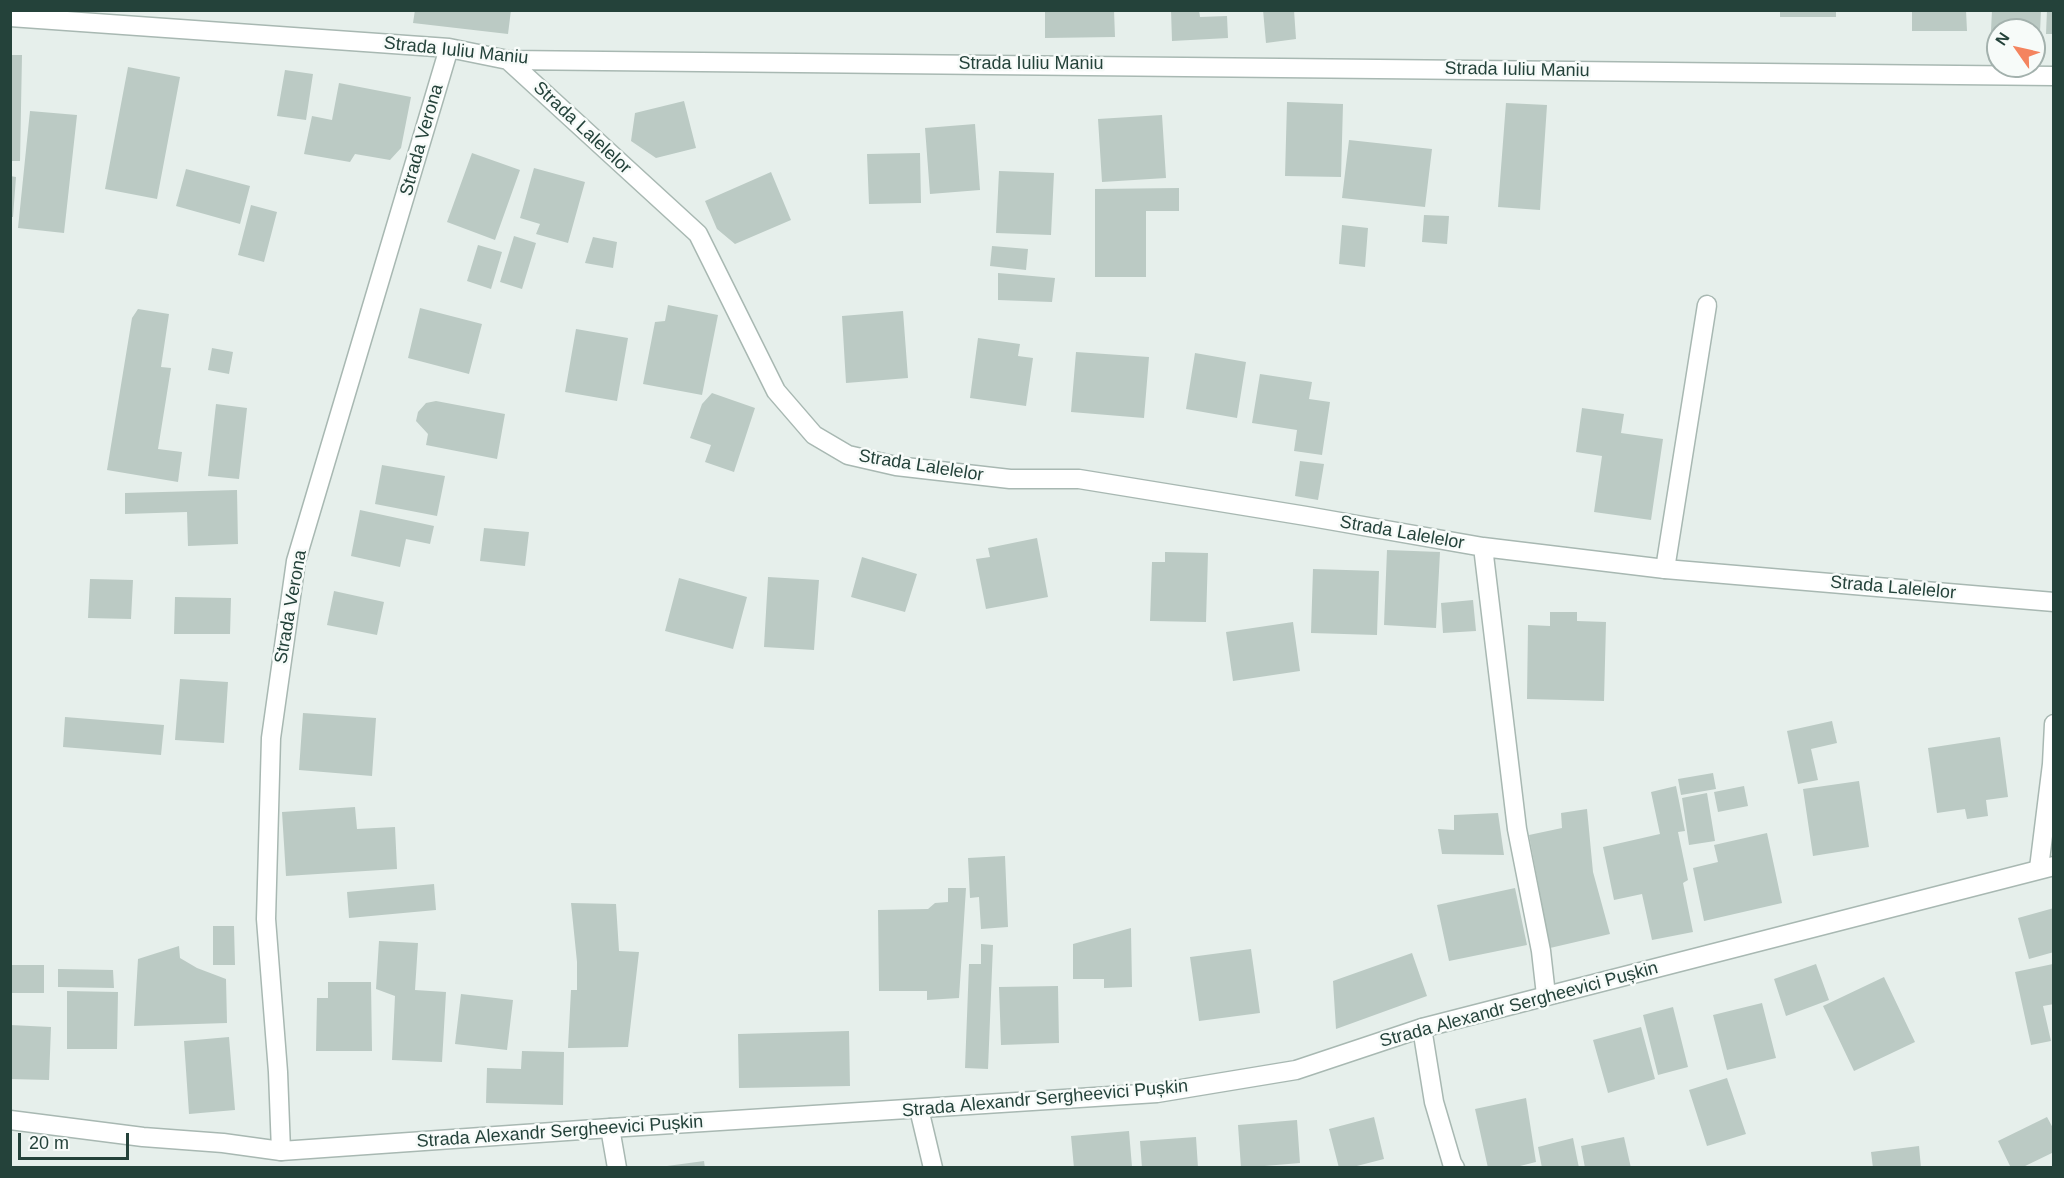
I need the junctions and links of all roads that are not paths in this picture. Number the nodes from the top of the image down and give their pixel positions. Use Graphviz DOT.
graph roads {
  1 [pos="10,17"];
  2 [pos="449,48"];
  3 [pos="508,60"];
  4 [pos="2054,76"];
  5 [pos="1707,305"];
  6 [pos="1483,548"];
  7 [pos="1665,569"];
  8 [pos="2054,602"];
  9 [pos="2054,724"];
  10 [pos="2046,867"];
  11 [pos="1546,995"];
  12 [pos="1422,1028"];
  13 [pos="919,1109"];
  14 [pos="10,1120"];
  15 [pos="610,1128"];
  16 [pos="281,1151"];
  17 [pos="618,1167"];
  18 [pos="933,1167"];
  19 [pos="1455,1167"];
  1 -- 2 [label="street, Strada Iuliu Maniu"];
  2 -- 3 [label="street, Strada Iuliu Maniu"];
  2 -- 16 [label="street, Strada Verona"];
  3 -- 4 [label="street, Strada Iuliu Maniu"];
  3 -- 6 [label="street, Strada Lalelelor"];
  5 -- 7 [label="street"];
  6 -- 7 [label="street, Strada Lalelelor"];
  6 -- 11 [label="street, Strada Lalelelor"];
  7 -- 8 [label="street, Strada Lalelelor"];
  9 -- 10 [label="street"];
  10 -- 11 [label="street, Strada Alexandr Sergheevici Pușkin"];
  11 -- 12 [label="street, Strada Alexandr Sergheevici Pușkin"];
  12 -- 13 [label="street, Strada Alexandr Sergheevici Pușkin"];
  12 -- 19 [label="street"];
  13 -- 15 [label="street, Strada Alexandr Sergheevici Pușkin"];
  13 -- 18 [label="street"];
  14 -- 16 [label="street, Strada Alexandr Sergheevici Pușkin"];
  15 -- 16 [label="street, Strada Alexandr Sergheevici Pușkin"];
  15 -- 17 [label="street"];
}
